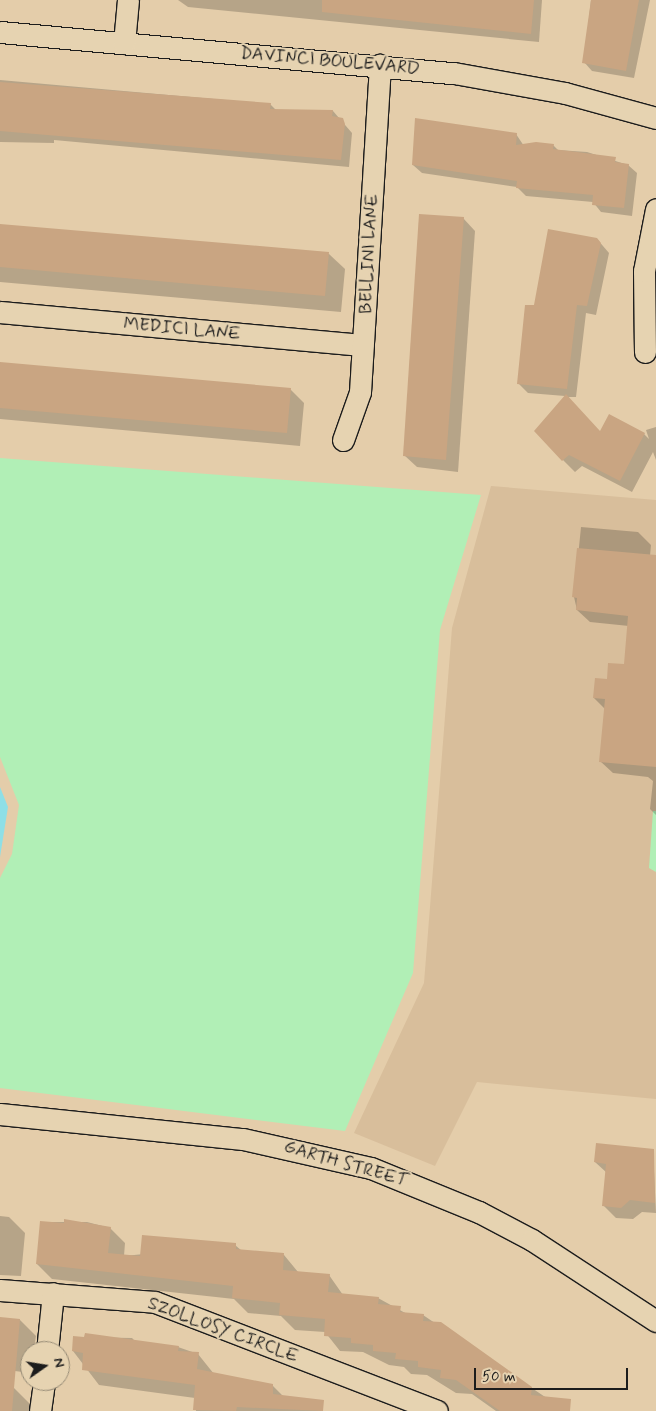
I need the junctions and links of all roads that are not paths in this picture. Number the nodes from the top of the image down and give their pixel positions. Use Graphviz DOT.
graph roads {
  1 [pos="128,0"];
  2 [pos="0,32"];
  3 [pos="124,42"];
  4 [pos="380,65"];
  5 [pos="656,118"];
  6 [pos="656,209"];
  7 [pos="0,312"];
  8 [pos="363,345"];
  9 [pos="645,352"];
  10 [pos="343,440"];
  11 [pos="0,1114"];
  12 [pos="0,1290"];
  13 [pos="53,1293"];
  14 [pos="656,1321"];
  15 [pos="48,1341"];
  16 [pos="43,1391"];
  17 [pos="40,1411"];
  18 [pos="437,1411"];
  1 -- 3 [label="street"];
  2 -- 3 [label="street, DAVINCI BOULEVARD"];
  3 -- 4 [label="street, DAVINCI BOULEVARD"];
  4 -- 5 [label="street, DAVINCI BOULEVARD"];
  4 -- 8 [label="street, BELLINI LANE"];
  6 -- 9 [label="street"];
  7 -- 8 [label="street, MEDICI LANE"];
  8 -- 10 [label="street, BELLINI LANE"];
  11 -- 14 [label="street, GARTH STREET"];
  12 -- 13 [label="street, SZOLLOSY CIRCLE"];
  13 -- 15 [label="street"];
  13 -- 18 [label="street, SZOLLOSY CIRCLE"];
  16 -- 17 [label="street"];
}
